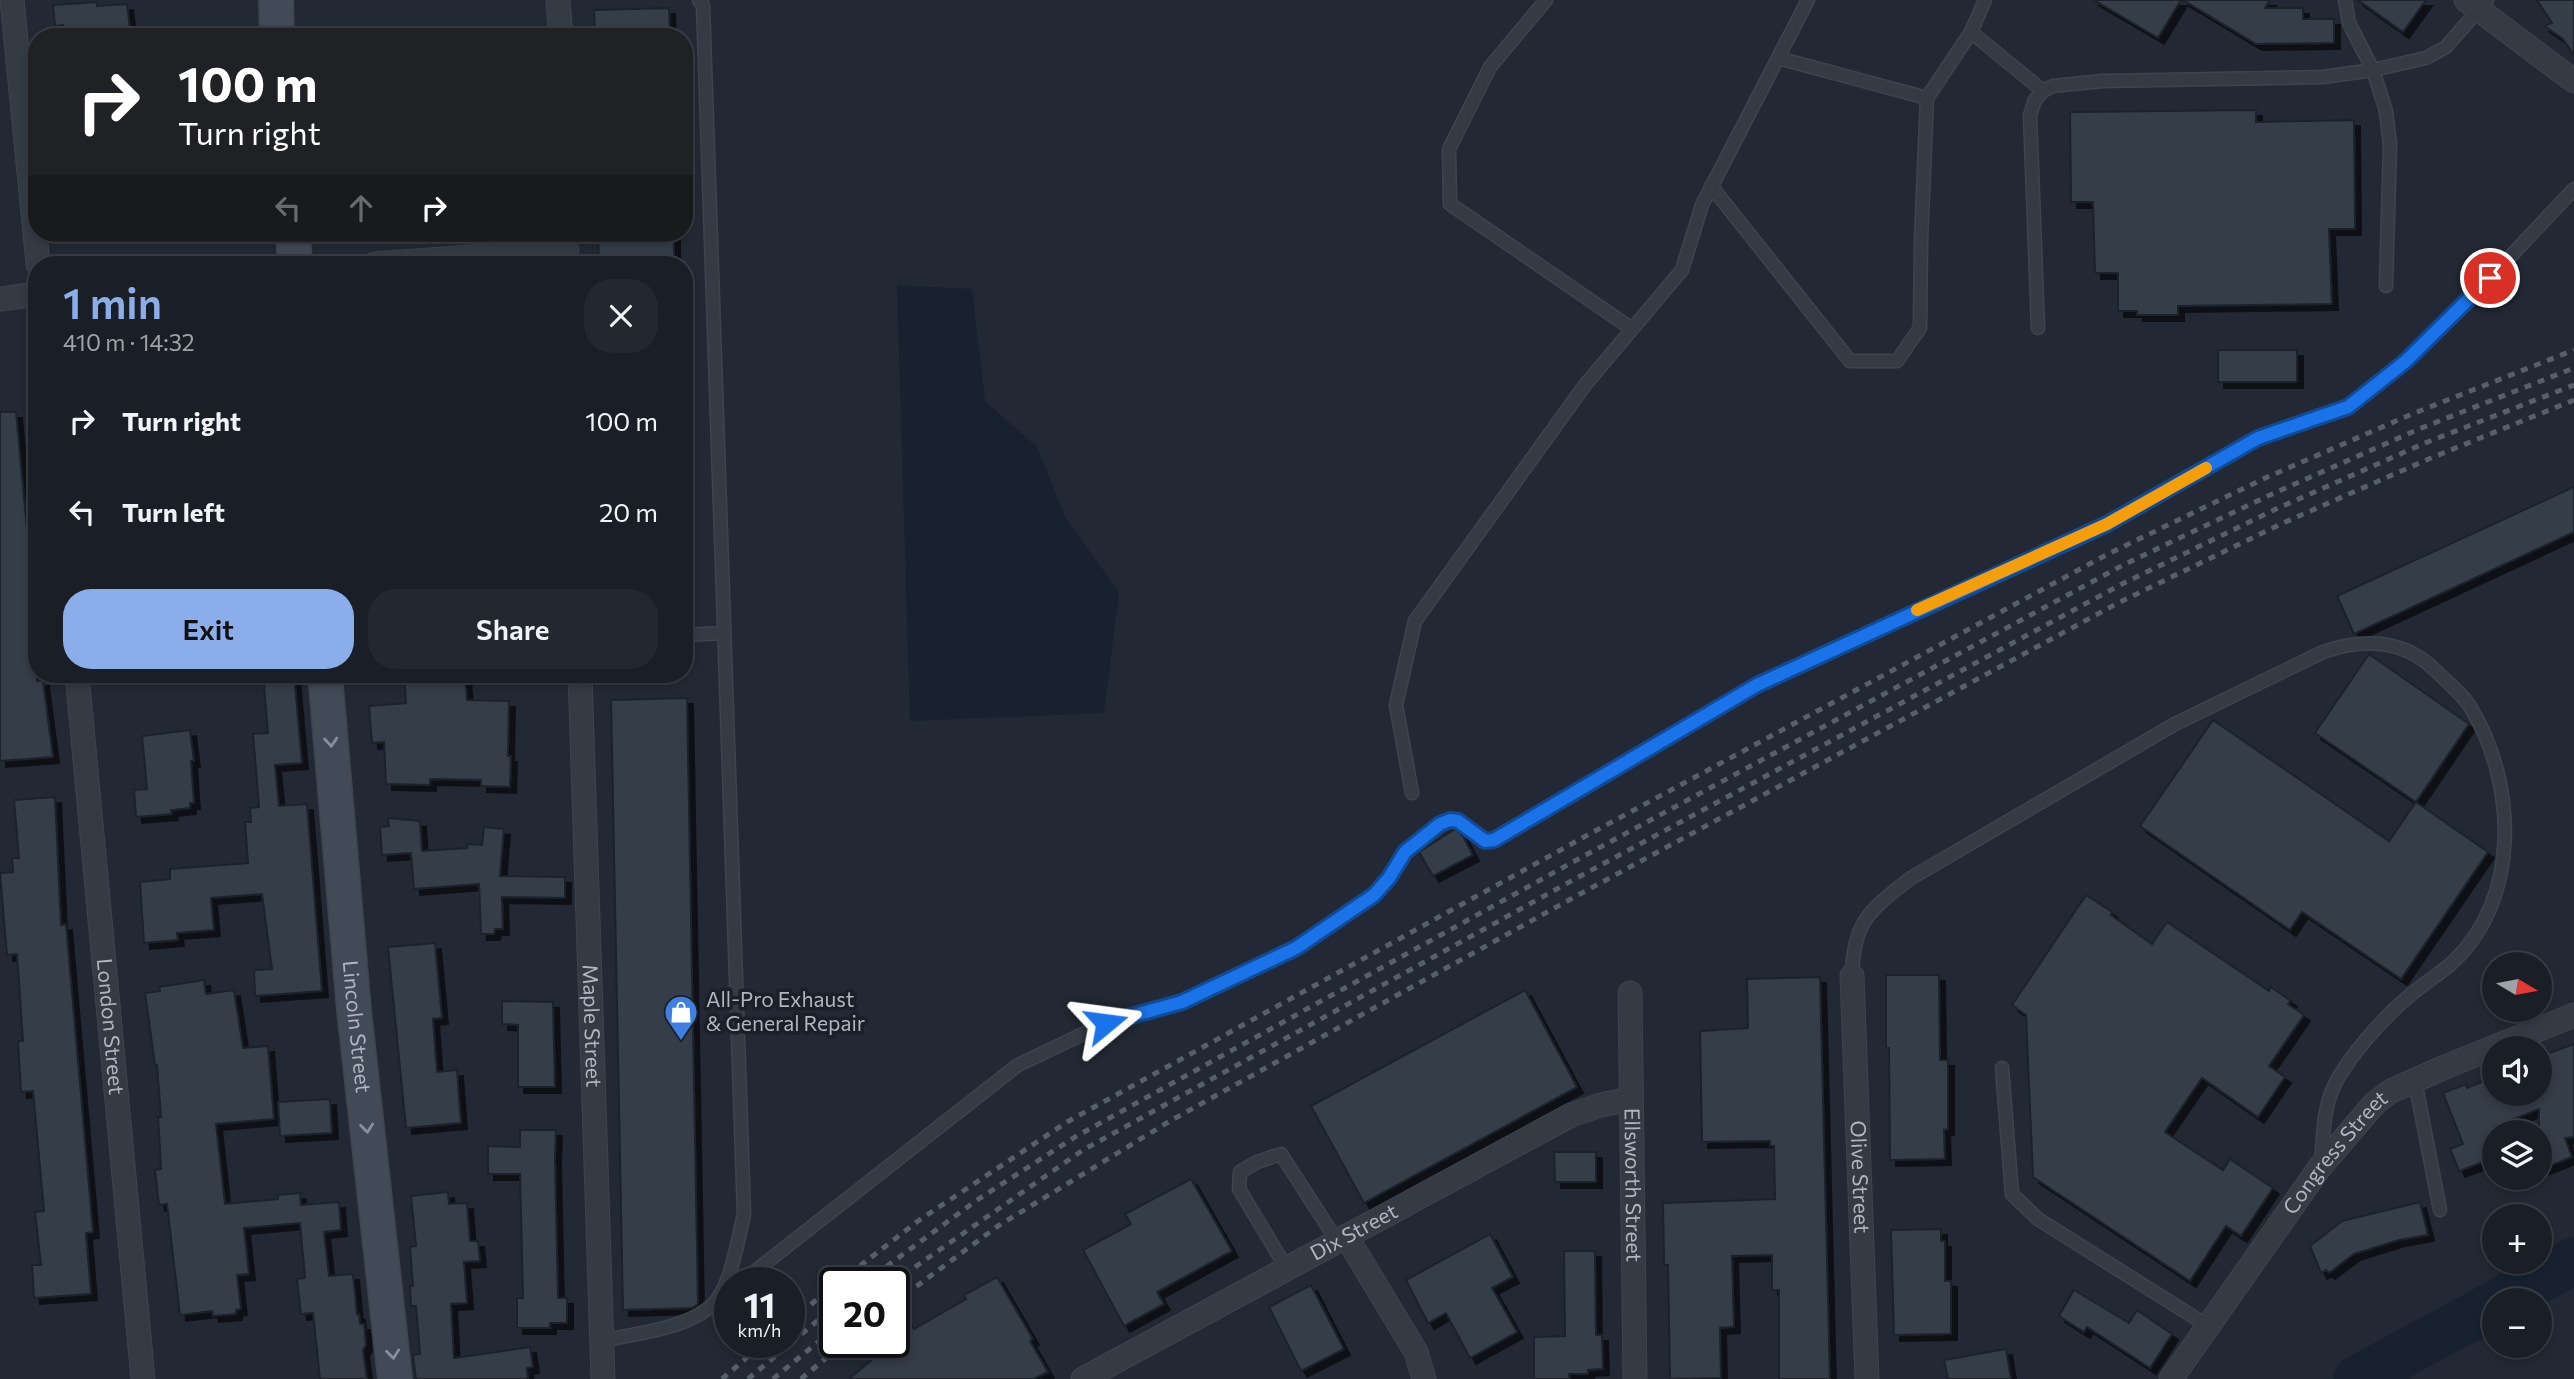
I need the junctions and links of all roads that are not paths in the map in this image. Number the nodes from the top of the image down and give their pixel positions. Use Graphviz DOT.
graph roads {
  1 [pos="12,0"];
  2 [pos="276,0"];
  3 [pos="558,0"];
  4 [pos="699,0"];
  5 [pos="1546,0"];
  6 [pos="1808,0"];
  7 [pos="1985,0"];
  8 [pos="2345,0"];
  9 [pos="2477,3"];
  10 [pos="277,28"];
  11 [pos="560,28"];
  12 [pos="1971,32"];
  13 [pos="1778,58"];
  14 [pos="2373,70"];
  15 [pos="2574,81"];
  16 [pos="2043,91"];
  17 [pos="1927,98"];
  18 [pos="28,162"];
  19 [pos="1711,186"];
  20 [pos="2574,189"];
  21 [pos="567,249"];
  22 [pos="477,256"];
  23 [pos="2386,286"];
  24 [pos="28,295"];
  25 [pos="0,299"];
  26 [pos="2038,328"];
  27 [pos="1632,329"];
  28 [pos="724,633"];
  29 [pos="693,635"];
  30 [pos="78,683"];
  31 [pos="326,683"];
  32 [pos="580,683"];
  33 [pos="1412,793"];
  34 [pos="1852,976"];
  35 [pos="1630,993"];
  36 [pos="2574,1015"];
  37 [pos="2002,1068"];
  38 [pos="2415,1081"];
  39 [pos="1630,1098"];
  40 [pos="2320,1167"];
  41 [pos="2440,1210"];
  42 [pos="1341,1238"];
  43 [pos="731,1267"];
  44 [pos="760,1267"];
  45 [pos="1287,1269"];
  46 [pos="714,1303"];
  47 [pos="2208,1326"];
  48 [pos="602,1340"];
  49 [pos="143,1379"];
  50 [pos="396,1379"];
  51 [pos="603,1379"];
  52 [pos="1083,1379"];
  53 [pos="1424,1379"];
  54 [pos="1634,1379"];
  55 [pos="1867,1379"];
  56 [pos="2171,1379"];
  1 -- 18 [label="street"];
  2 -- 10 [label="street"];
  3 -- 11 [label="street"];
  4 -- 28 [label="lane"];
  5 -- 27 [label="lane"];
  6 -- 13 [label="lane"];
  7 -- 12 [label="lane"];
  8 -- 14 [label="lane"];
  9 -- 14 [label="lane"];
  9 -- 15 [label="street"];
  12 -- 16 [label="lane"];
  12 -- 17 [label="lane"];
  13 -- 17 [label="lane"];
  13 -- 19 [label="lane"];
  14 -- 16 [label="lane"];
  14 -- 23 [label="lane"];
  16 -- 26 [label="lane"];
  17 -- 19 [label="lane"];
  19 -- 27 [label="lane"];
  20 -- 44 [label="lane"];
  21 -- 22 [label="street"];
  24 -- 25 [label="street"];
  27 -- 33 [label="lane"];
  28 -- 29 [label="lane"];
  28 -- 43 [label="lane"];
  30 -- 49 [label="street, London Street"];
  31 -- 50 [label="street, Lincoln Street, one-way"];
  32 -- 48 [label="street, Maple Street"];
  34 -- 40 [label="lane"];
  34 -- 55 [label="street, Olive Street"];
  35 -- 39 [label="street, Ellsworth Street"];
  36 -- 38 [label="street, Congress Street"];
  37 -- 47 [label="lane"];
  38 -- 40 [label="street, Congress Street"];
  38 -- 41 [label="lane"];
  39 -- 42 [label="street, Dix Street"];
  39 -- 54 [label="street, Ellsworth Street"];
  40 -- 47 [label="street, Congress Street"];
  42 -- 45 [label="street, Dix Street"];
  42 -- 45 [label="lane"];
  42 -- 53 [label="street"];
  45 -- 52 [label="street, Dix Street"];
  46 -- 48 [label="lane"];
  47 -- 56 [label="street, Congress Street"];
  48 -- 51 [label="street, Maple Street"];
}
